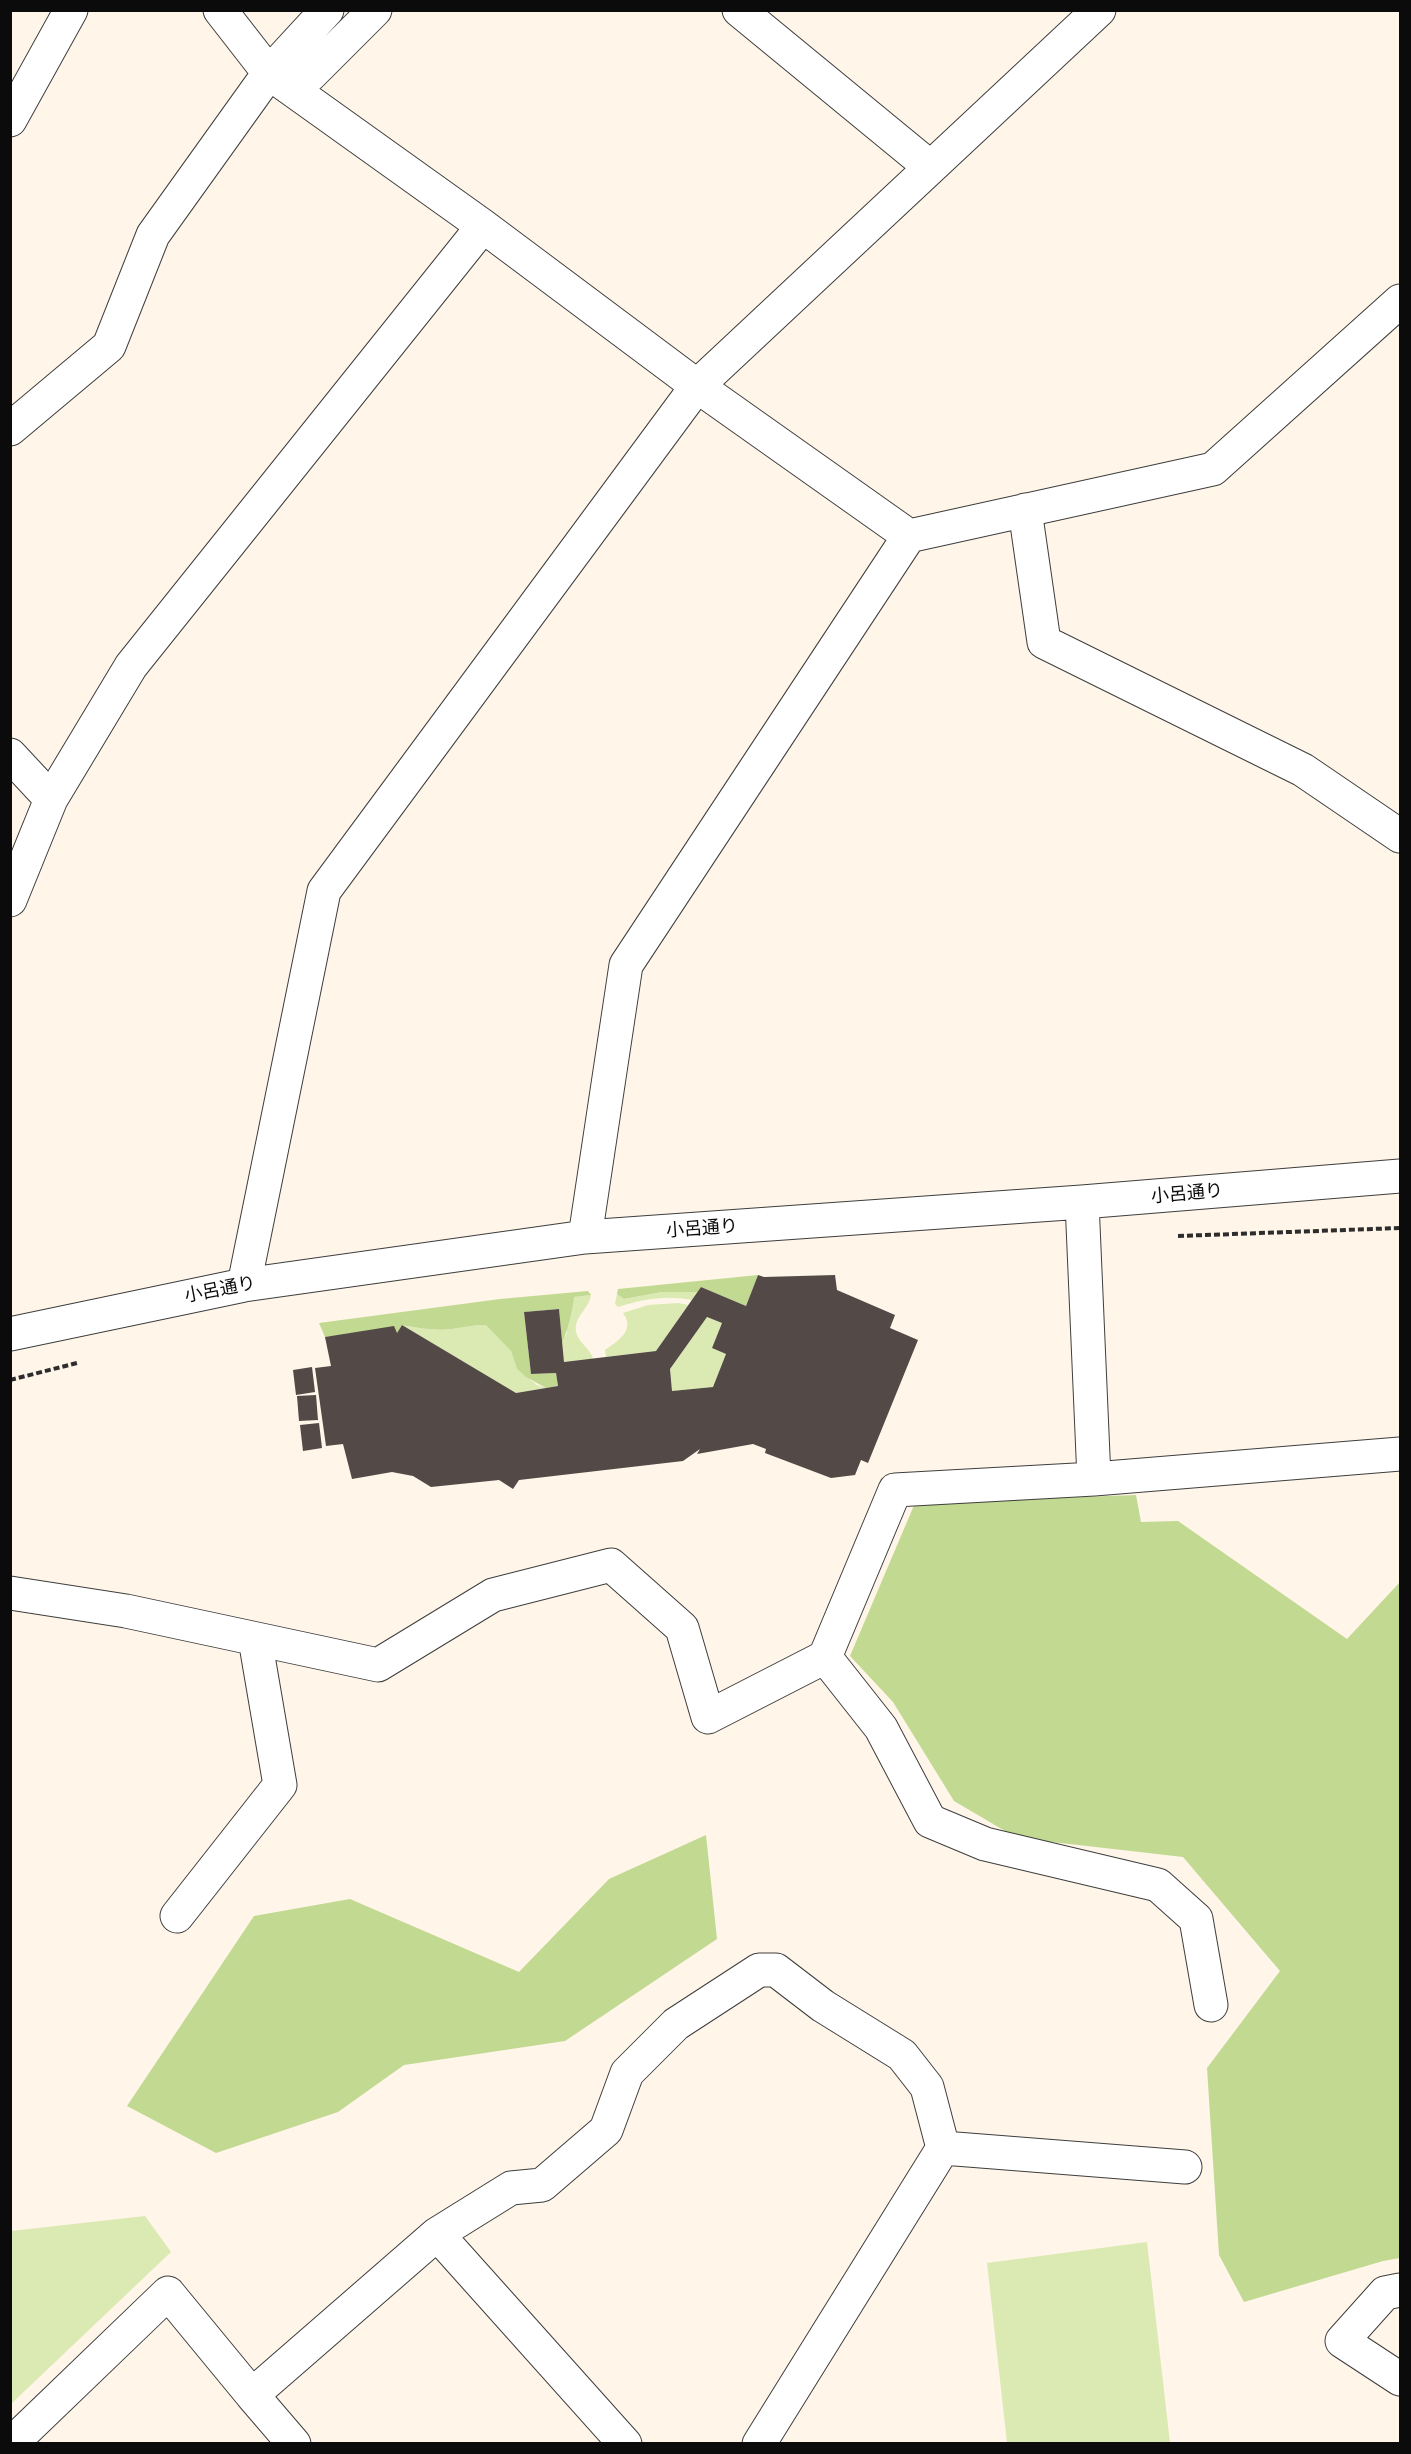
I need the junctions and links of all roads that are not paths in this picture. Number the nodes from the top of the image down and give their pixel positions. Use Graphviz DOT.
graph roads {
  1 [pos="71,10"];
  2 [pos="220,10"];
  3 [pos="327,10"];
  4 [pos="375,10"];
  5 [pos="739,10"];
  6 [pos="1099,10"];
  7 [pos="269,73"];
  8 [pos="10,120"];
  9 [pos="930,167"];
  10 [pos="483,226"];
  11 [pos="1401,301"];
  12 [pos="697,386"];
  13 [pos="10,429"];
  14 [pos="1024,510"];
  15 [pos="909,536"];
  16 [pos="10,755"];
  17 [pos="51,799"];
  18 [pos="1401,836"];
  19 [pos="10,900"];
  20 [pos="1401,1176"];
  21 [pos="1082,1202"];
  22 [pos="585,1237"];
  23 [pos="244,1285"];
  24 [pos="10,1334"];
  25 [pos="1401,1454"];
  26 [pos="1094,1479"];
  27 [pos="10,1593"];
  28 [pos="255,1639"];
  29 [pos="825,1657"];
  30 [pos="177,1916"];
  31 [pos="1211,2005"];
  32 [pos="943,2148"];
  33 [pos="1185,2167"];
  34 [pos="437,2234"];
  35 [pos="1401,2290"];
  36 [pos="1401,2379"];
  37 [pos="252,2395"];
  38 [pos="11,2444"];
  39 [pos="294,2444"];
  40 [pos="625,2444"];
  41 [pos="759,2444"];
  1 -- 8 [label="street"];
  2 -- 7 [label="street"];
  3 -- 7 [label="street"];
  4 -- 7 [label="street"];
  5 -- 9 [label="street"];
  6 -- 9 [label="street"];
  7 -- 10 [label="street"];
  7 -- 13 [label="street"];
  9 -- 12 [label="street"];
  10 -- 12 [label="street"];
  10 -- 17 [label="street"];
  11 -- 14 [label="street"];
  12 -- 15 [label="street"];
  12 -- 23 [label="street"];
  14 -- 15 [label="street"];
  14 -- 18 [label="street"];
  15 -- 22 [label="street"];
  16 -- 17 [label="street"];
  17 -- 19 [label="street"];
  20 -- 21 [label="street, 小呂通り"];
  21 -- 22 [label="street, 小呂通り"];
  21 -- 26 [label="street"];
  22 -- 23 [label="street, 小呂通り"];
  23 -- 24 [label="street, 小呂通り"];
  25 -- 26 [label="street"];
  26 -- 29 [label="street"];
  27 -- 28 [label="street"];
  28 -- 29 [label="street"];
  28 -- 30 [label="street"];
  29 -- 31 [label="street"];
  32 -- 33 [label="street"];
  32 -- 34 [label="street"];
  32 -- 41 [label="street"];
  34 -- 37 [label="street"];
  34 -- 40 [label="street"];
  35 -- 36 [label="street"];
  37 -- 38 [label="street"];
  37 -- 39 [label="street"];
}
